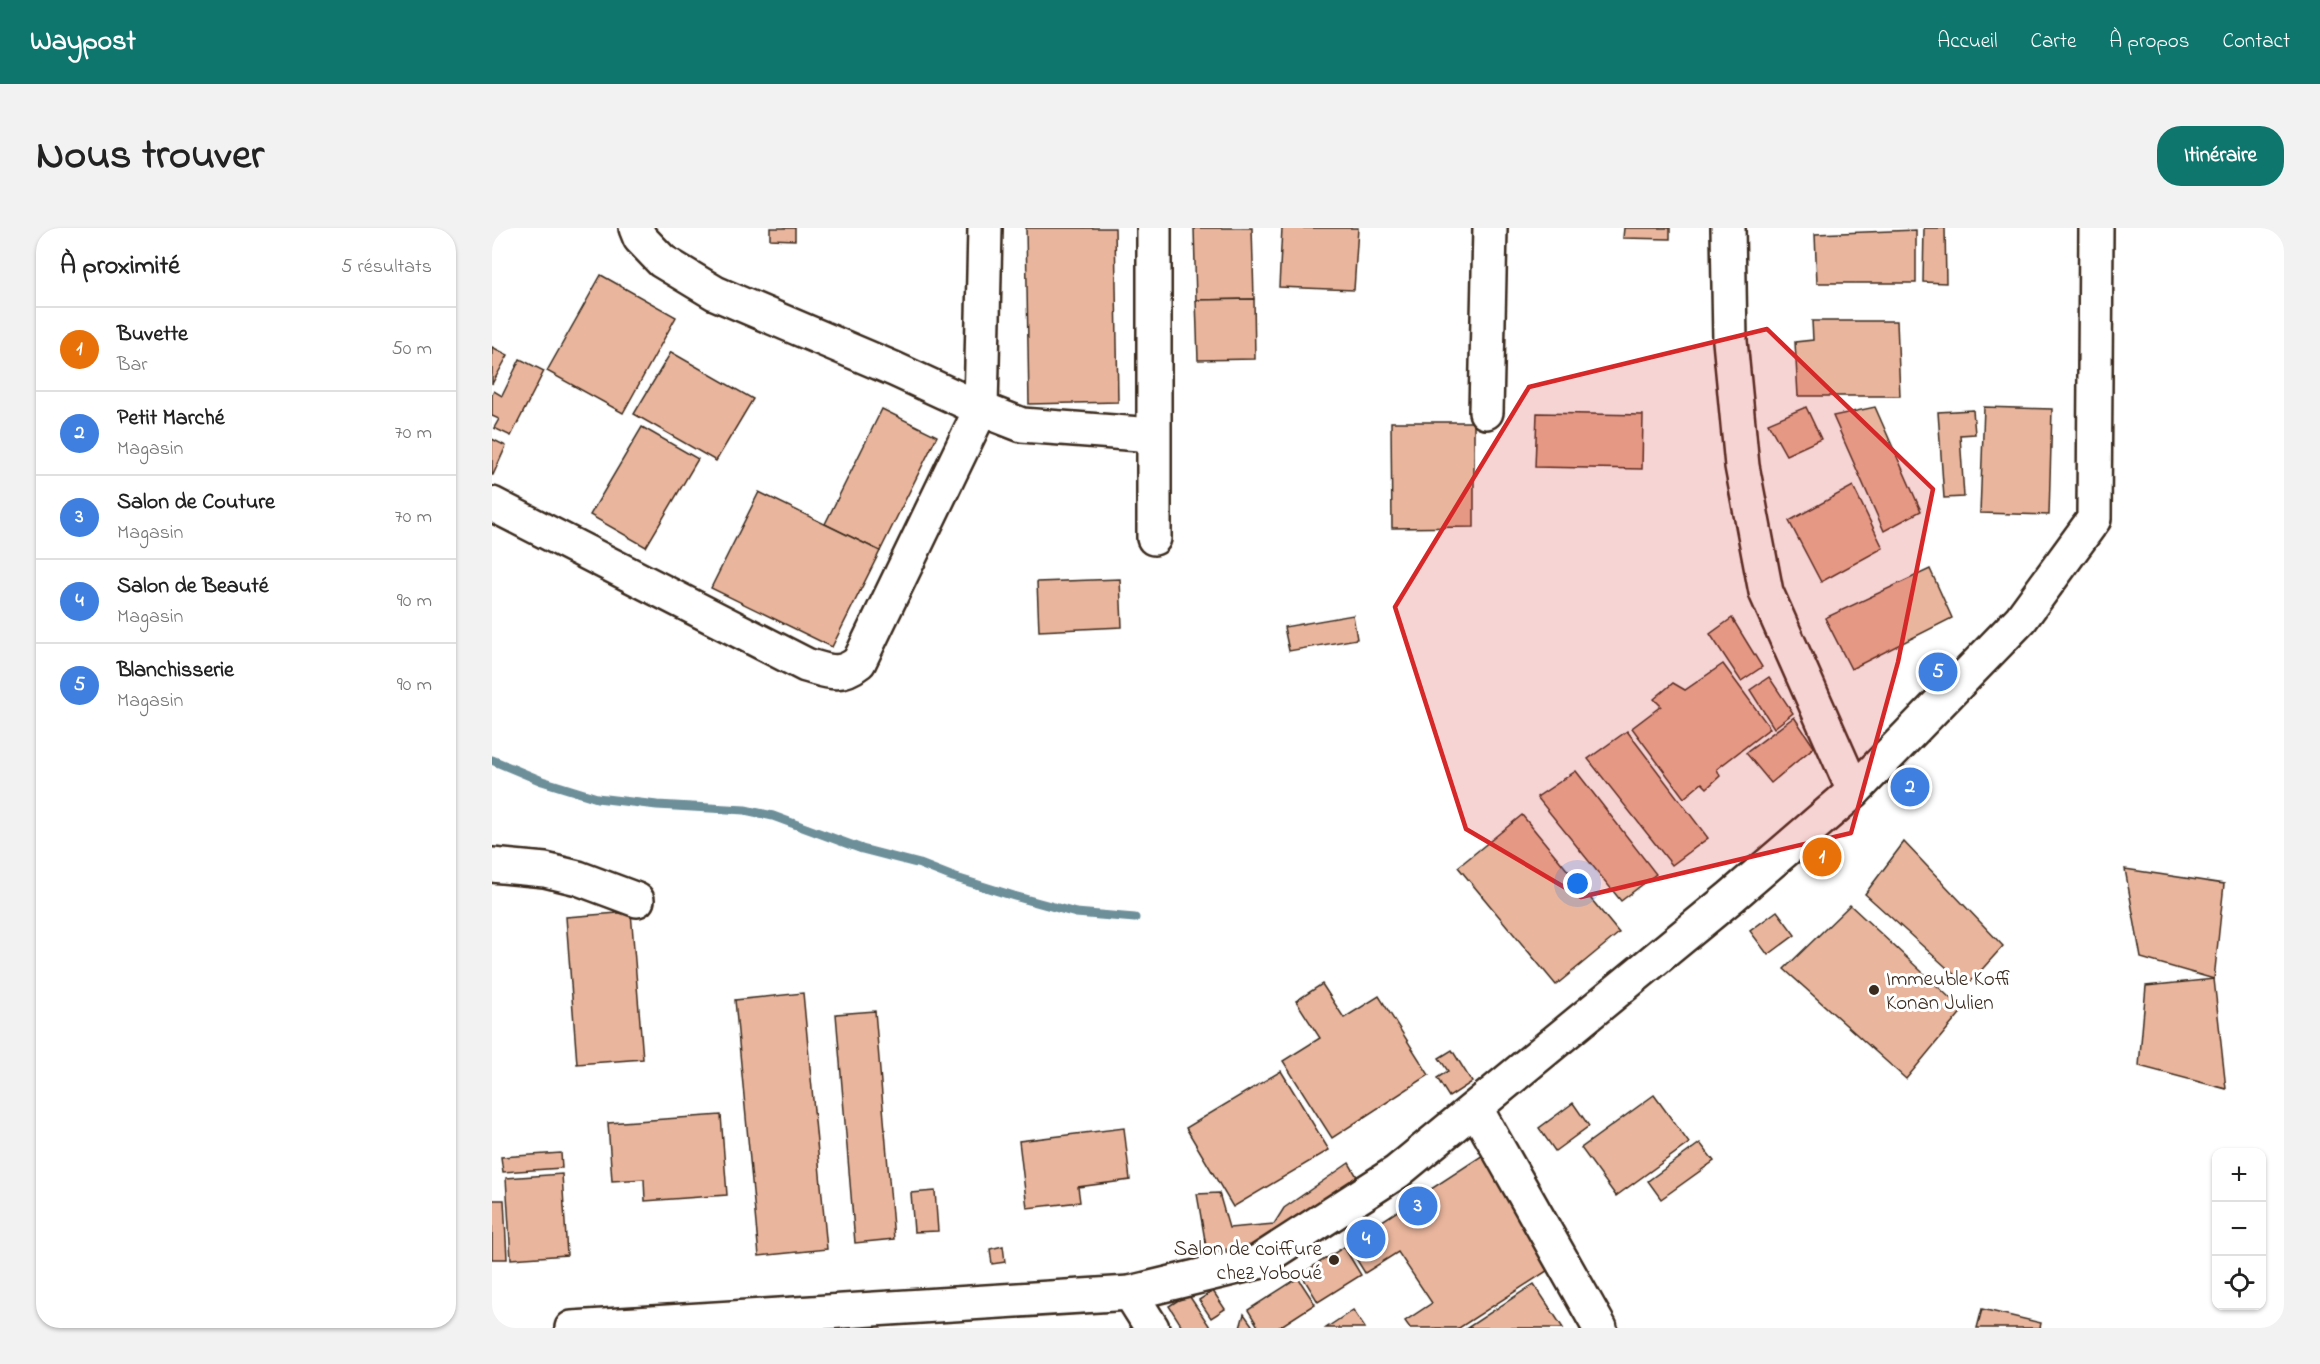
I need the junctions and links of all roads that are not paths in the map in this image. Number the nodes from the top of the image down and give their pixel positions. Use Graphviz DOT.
graph roads {
  1 [pos="636,228"];
  2 [pos="985,228"];
  3 [pos="1154,228"];
  4 [pos="1490,228"];
  5 [pos="1728,228"];
  6 [pos="2096,228"];
  7 [pos="981,409"];
  8 [pos="1486,412"];
  9 [pos="1153,435"];
  10 [pos="492,504"];
  11 [pos="1154,538"];
  12 [pos="1854,791"];
  13 [pos="492,865"];
  14 [pos="637,900"];
  15 [pos="1476,1109"];
  16 [pos="1130,1293"];
  17 [pos="572,1328"];
  18 [pos="1152,1328"];
  19 [pos="1600,1328"];
  1 -- 7 [label="street"];
  2 -- 7 [label="street"];
  3 -- 9 [label="street"];
  4 -- 8 [label="street"];
  5 -- 12 [label="street"];
  6 -- 12 [label="street"];
  7 -- 9 [label="street"];
  7 -- 10 [label="street"];
  9 -- 11 [label="street"];
  12 -- 15 [label="street"];
  13 -- 14 [label="street"];
  15 -- 16 [label="street"];
  15 -- 19 [label="street"];
  16 -- 17 [label="street"];
  16 -- 18 [label="street"];
}
